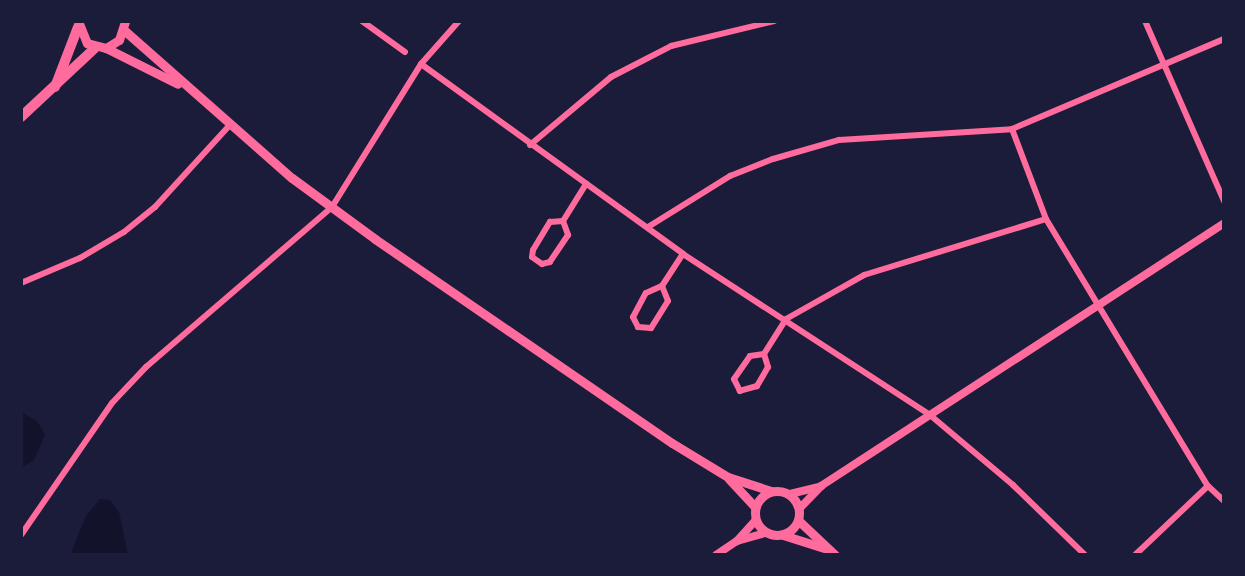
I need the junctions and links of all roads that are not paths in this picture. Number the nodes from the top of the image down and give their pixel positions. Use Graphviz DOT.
graph roads {
  1 [pos="362,21"];
  2 [pos="459,21"];
  3 [pos="774,21"];
  4 [pos="1145,21"];
  5 [pos="78,24"];
  6 [pos="125,26"];
  7 [pos="1224,39"];
  8 [pos="101,48"];
  9 [pos="405,52"];
  10 [pos="1163,62"];
  11 [pos="421,64"];
  12 [pos="54,87"];
  13 [pos="189,90"];
  14 [pos="21,117"];
  15 [pos="230,125"];
  16 [pos="1012,129"];
  17 [pos="530,145"];
  18 [pos="586,184"];
  19 [pos="1224,201"];
  20 [pos="331,207"];
  21 [pos="1046,219"];
  22 [pos="563,221"];
  23 [pos="1224,223"];
  24 [pos="648,227"];
  25 [pos="684,254"];
  26 [pos="21,283"];
  27 [pos="662,286"];
  28 [pos="1096,306"];
  29 [pos="786,318"];
  30 [pos="764,354"];
  31 [pos="930,415"];
  32 [pos="728,477"];
  33 [pos="821,486"];
  34 [pos="1208,486"];
  35 [pos="771,491"];
  36 [pos="790,494"];
  37 [pos="1224,501"];
  38 [pos="755,507"];
  39 [pos="799,509"];
  40 [pos="755,520"];
  41 [pos="799,521"];
  42 [pos="765,533"];
  43 [pos="21,535"];
  44 [pos="783,535"];
  45 [pos="737,541"];
  46 [pos="825,549"];
  47 [pos="716,555"];
  48 [pos="835,555"];
  49 [pos="1086,555"];
  50 [pos="1135,555"];
  1 -- 9 [label="street"];
  2 -- 11 [label="street"];
  3 -- 17 [label="street"];
  4 -- 10 [label="street"];
  5 -- 8 [label="main road"];
  5 -- 12 [label="highway"];
  6 -- 8 [label="main road"];
  6 -- 13 [label="main road"];
  7 -- 10 [label="street"];
  8 -- 12 [label="highway"];
  8 -- 13 [label="main road"];
  10 -- 16 [label="street"];
  10 -- 19 [label="street"];
  11 -- 17 [label="street"];
  11 -- 20 [label="street"];
  12 -- 14 [label="highway"];
  13 -- 15 [label="main road"];
  15 -- 20 [label="main road"];
  15 -- 26 [label="street"];
  16 -- 21 [label="street"];
  16 -- 24 [label="street"];
  17 -- 18 [label="street"];
  18 -- 22 [label="street"];
  18 -- 24 [label="street"];
  20 -- 32 [label="main road"];
  20 -- 43 [label="street"];
  21 -- 28 [label="street"];
  21 -- 29 [label="street"];
  22 -- 22 [label="street"];
  23 -- 28 [label="street"];
  24 -- 25 [label="street"];
  25 -- 27 [label="street"];
  25 -- 29 [label="street"];
  27 -- 27 [label="street"];
  28 -- 31 [label="street"];
  28 -- 34 [label="street"];
  29 -- 30 [label="street"];
  29 -- 31 [label="street"];
  30 -- 30 [label="street"];
  31 -- 33 [label="street"];
  31 -- 49 [label="street"];
  32 -- 35 [label="main road"];
  32 -- 38 [label="main road"];
  33 -- 36 [label="street"];
  33 -- 39 [label="street"];
  34 -- 37 [label="street"];
  34 -- 50 [label="street"];
  35 -- 36 [label="main road"];
  35 -- 38 [label="main road"];
  36 -- 39 [label="main road"];
  38 -- 40 [label="main road"];
  39 -- 41 [label="main road"];
  40 -- 42 [label="main road"];
  40 -- 45 [label="street"];
  41 -- 44 [label="main road"];
  41 -- 46 [label="main road"];
  42 -- 44 [label="main road"];
  42 -- 45 [label="street"];
  44 -- 46 [label="main road"];
  45 -- 47 [label="street"];
  46 -- 48 [label="main road"];
}
